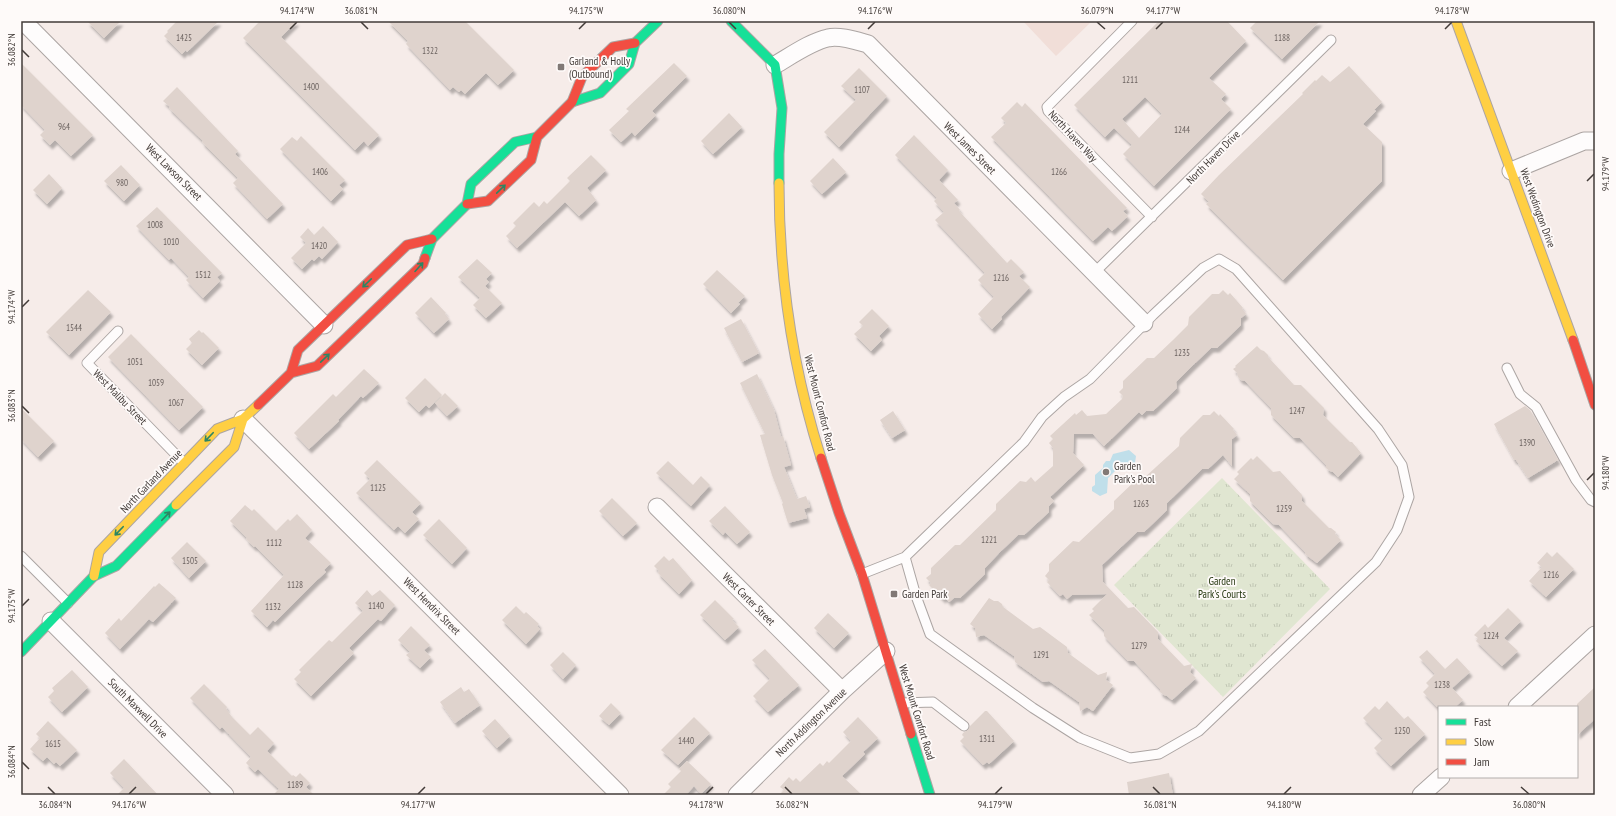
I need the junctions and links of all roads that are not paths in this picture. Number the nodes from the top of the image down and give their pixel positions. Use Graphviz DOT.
graph roads {
  1 [pos="23,21"];
  2 [pos="658,21"];
  3 [pos="731,21"];
  4 [pos="1132,21"];
  5 [pos="1456,21"];
  6 [pos="1331,40"];
  7 [pos="635,43"];
  8 [pos="775,65"];
  9 [pos="572,102"];
  10 [pos="537,137"];
  11 [pos="1595,141"];
  12 [pos="1511,171"];
  13 [pos="467,204"];
  14 [pos="1152,217"];
  15 [pos="432,239"];
  16 [pos="1094,273"];
  17 [pos="1144,324"];
  18 [pos="324,325"];
  19 [pos="118,331"];
  20 [pos="1507,368"];
  21 [pos="290,373"];
  22 [pos="1595,405"];
  23 [pos="243,419"];
  24 [pos="184,463"];
  25 [pos="1595,502"];
  26 [pos="657,507"];
  27 [pos="21,556"];
  28 [pos="905,557"];
  29 [pos="862,574"];
  30 [pos="94,576"];
  31 [pos="68,603"];
  32 [pos="51,621"];
  33 [pos="1595,635"];
  34 [pos="886,651"];
  35 [pos="21,652"];
  36 [pos="842,691"];
  37 [pos="902,703"];
  38 [pos="1518,706"];
  39 [pos="964,726"];
  40 [pos="1440,778"];
  41 [pos="225,795"];
  42 [pos="620,795"];
  43 [pos="737,795"];
  44 [pos="930,795"];
  45 [pos="1421,795"];
  1 -- 18 [label="street, West Lawson Street"];
  2 -- 7 [label="main road"];
  3 -- 8 [label="main road"];
  4 -- 14 [label="lane, North Haven Way"];
  5 -- 12 [label="main road, West Wedington Drive"];
  6 -- 14 [label="lane, North Haven Drive"];
  7 -- 9 [label="main road"];
  7 -- 9 [label="main road"];
  8 -- 16 [label="street, West James Street"];
  8 -- 29 [label="main road, West Mount Comfort Road"];
  9 -- 10 [label="main road"];
  10 -- 13 [label="main road"];
  13 -- 10 [label="main road, one-way"];
  11 -- 12 [label="street"];
  12 -- 22 [label="main road, West Wedington Drive"];
  13 -- 15 [label="main road, North Garland Avenue"];
  14 -- 16 [label="lane, North Haven Drive"];
  15 -- 18 [label="main road, North Garland Avenue, one-way"];
  21 -- 15 [label="main road, North Garland Avenue, one-way"];
  16 -- 17 [label="street, West James Street"];
  17 -- 28 [label="lane"];
  17 -- 28 [label="lane"];
  18 -- 21 [label="main road, North Garland Avenue"];
  19 -- 24 [label="lane, West Malibu Street"];
  20 -- 25 [label="lane"];
  21 -- 23 [label="main road, North Garland Avenue"];
  23 -- 24 [label="main road, North Garland Avenue, one-way"];
  30 -- 23 [label="main road, North Garland Avenue, one-way"];
  23 -- 42 [label="street, West Hendrix Street"];
  24 -- 30 [label="main road, North Garland Avenue, one-way"];
  26 -- 36 [label="street, West Carter Street"];
  27 -- 31 [label="lane"];
  28 -- 29 [label="lane"];
  29 -- 34 [label="main road, West Mount Comfort Road"];
  30 -- 31 [label="main road, North Garland Avenue"];
  31 -- 32 [label="main road, North Garland Avenue"];
  32 -- 35 [label="main road, North Garland Avenue"];
  32 -- 41 [label="street, South Maxwell Drive"];
  33 -- 38 [label="street"];
  34 -- 36 [label="street, North Addington Avenue"];
  34 -- 37 [label="main road, West Mount Comfort Road"];
  36 -- 43 [label="street, North Addington Avenue"];
  37 -- 39 [label="lane"];
  37 -- 44 [label="main road, West Mount Comfort Road"];
  40 -- 45 [label="street"];
}
